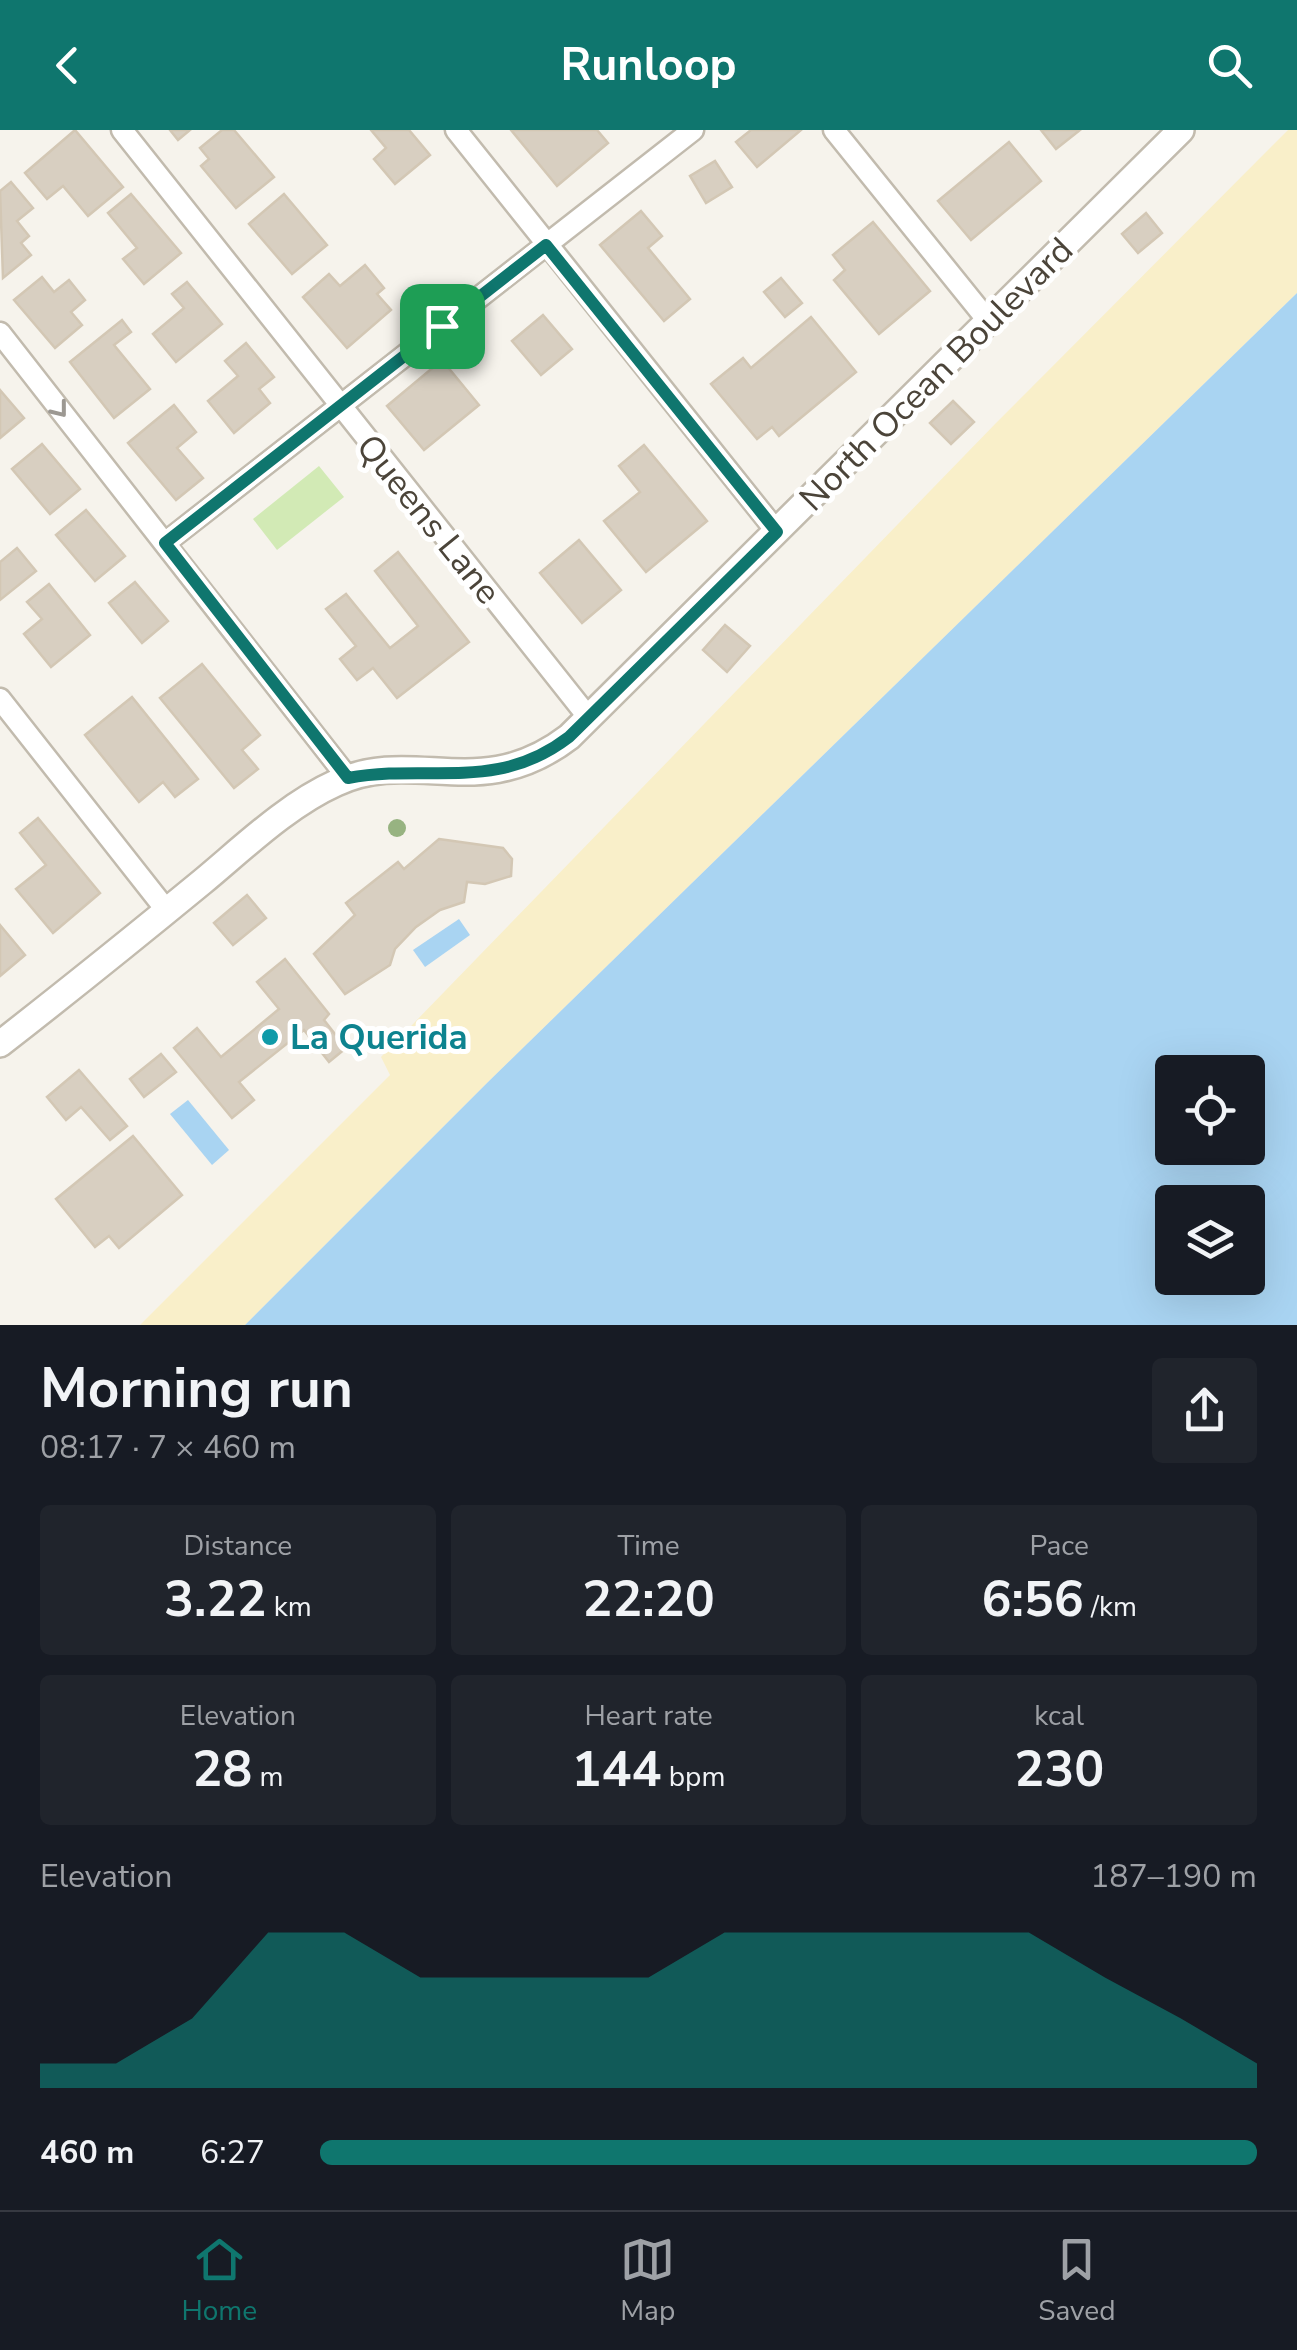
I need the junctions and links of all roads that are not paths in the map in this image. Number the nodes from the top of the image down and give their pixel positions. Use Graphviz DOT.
graph roads {
  1 [pos="122,130"];
  2 [pos="456,130"];
  3 [pos="693,130"];
  4 [pos="834,130"];
  5 [pos="1181,130"];
  6 [pos="546,245"];
  7 [pos="988,322"];
  8 [pos="0,333"];
  9 [pos="339,407"];
  10 [pos="777,532"];
  11 [pos="165,543"];
  12 [pos="0,699"];
  13 [pos="588,718"];
  14 [pos="348,778"];
  15 [pos="167,911"];
  16 [pos="0,1044"];
  1 -- 9 [label="street, Queens Lane"];
  2 -- 6 [label="street"];
  3 -- 6 [label="street"];
  4 -- 7 [label="street"];
  5 -- 7 [label="street, North Ocean Boulevard"];
  6 -- 9 [label="street"];
  6 -- 10 [label="street"];
  7 -- 10 [label="street, North Ocean Boulevard"];
  8 -- 11 [label="street, one-way"];
  9 -- 11 [label="street"];
  9 -- 13 [label="street, Queens Lane"];
  10 -- 13 [label="street, North Ocean Boulevard"];
  11 -- 14 [label="street"];
  12 -- 15 [label="street"];
  13 -- 14 [label="street, North Ocean Boulevard"];
  14 -- 15 [label="street, North Ocean Boulevard"];
  15 -- 16 [label="street, North Ocean Boulevard"];
}
